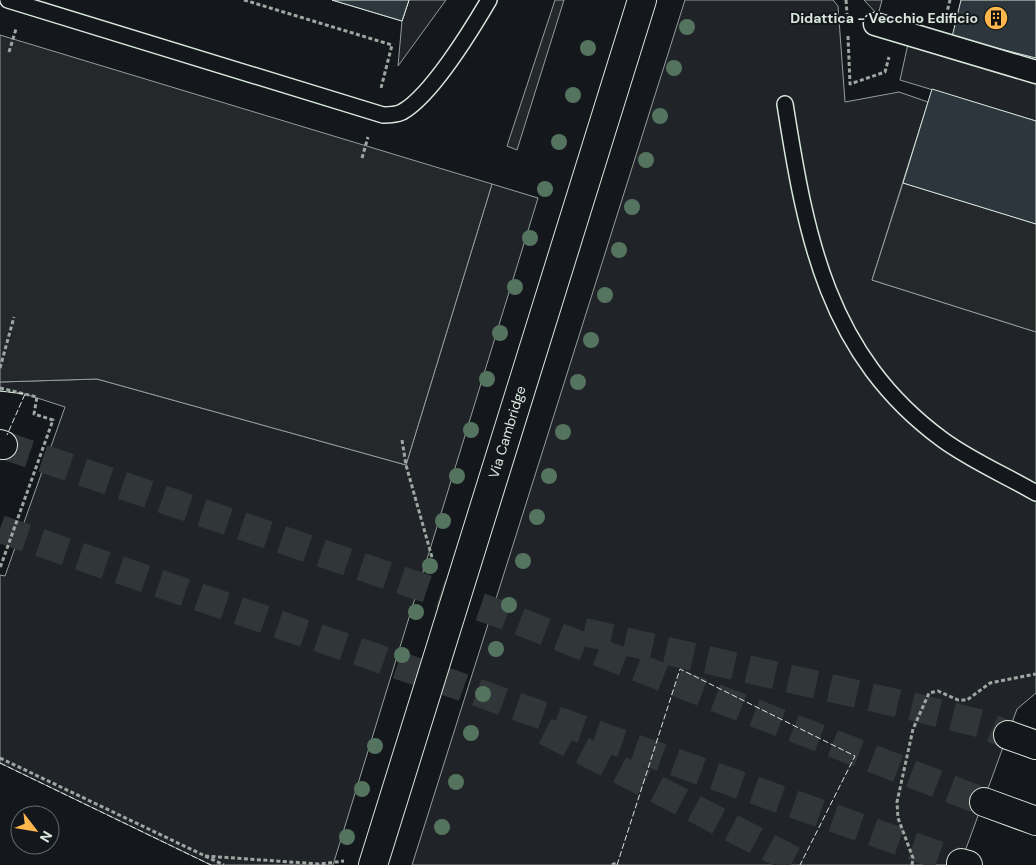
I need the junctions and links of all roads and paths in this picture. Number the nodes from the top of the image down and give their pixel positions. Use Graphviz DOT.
graph roads {
  1 [pos="8,0"];
  2 [pos="244,0"];
  3 [pos="489,0"];
  4 [pos="642,0"];
  5 [pos="875,24"];
  6 [pos="1036,72"];
  7 [pos="785,104"];
  8 [pos="374,112"];
  9 [pos="362,158"];
  10 [pos="14,317"];
  11 [pos="0,368"];
  12 [pos="0,388"];
  13 [pos="402,440"];
  14 [pos="1036,492"];
  15 [pos="433,562"];
  16 [pos="0,568"];
  17 [pos="1036,674"];
  18 [pos="1008,735"];
  19 [pos="1036,745"];
  20 [pos="0,758"];
  21 [pos="984,802"];
  22 [pos="1036,820"];
  23 [pos="204,856"];
  24 [pos="375,860"];
  25 [pos="618,862"];
  26 [pos="224,865"];
  27 [pos="612,865"];
  28 [pos="912,865"];
  1 -- 8 [label="lane"];
  2 -- 8 [label="path"];
  3 -- 8 [label="lane"];
  4 -- 24 [label="street, Via Cambridge"];
  5 -- 6 [label="street"];
  7 -- 14 [label="lane"];
  8 -- 9 [label="path"];
  10 -- 11 [label="path"];
  12 -- 16 [label="path"];
  13 -- 15 [label="path"];
  17 -- 28 [label="path"];
  18 -- 19 [label="street"];
  20 -- 23 [label="path"];
  21 -- 22 [label="street"];
  23 -- 24 [label="path"];
  23 -- 26 [label="path"];
  25 -- 27 [label="path"];
}
